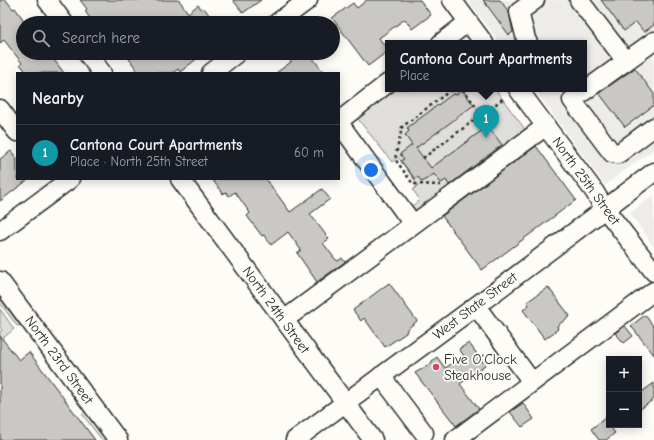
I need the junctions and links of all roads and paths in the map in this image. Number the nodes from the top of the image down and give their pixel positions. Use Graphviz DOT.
graph roads {
  1 [pos="47,0"];
  2 [pos="308,0"];
  3 [pos="452,0"];
  4 [pos="535,0"];
  5 [pos="579,0"];
  6 [pos="59,16"];
  7 [pos="286,16"];
  8 [pos="468,22"];
  9 [pos="445,40"];
  10 [pos="482,40"];
  11 [pos="526,40"];
  12 [pos="654,41"];
  13 [pos="92,60"];
  14 [pos="228,60"];
  15 [pos="626,61"];
  16 [pos="101,72"];
  17 [pos="212,72"];
  18 [pos="587,84"];
  19 [pos="385,86"];
  20 [pos="448,92"];
  21 [pos="465,92"];
  22 [pos="511,94"];
  23 [pos="568,95"];
  24 [pos="0,109"];
  25 [pos="482,115"];
  26 [pos="340,121"];
  27 [pos="340,123"];
  28 [pos="546,126"];
  29 [pos="654,127"];
  30 [pos="16,131"];
  31 [pos="423,158"];
  32 [pos="654,172"];
  33 [pos="181,180"];
  34 [pos="60,182"];
  35 [pos="455,193"];
  36 [pos="605,209"];
  37 [pos="413,224"];
  38 [pos="0,231"];
  39 [pos="654,272"];
  40 [pos="0,281"];
  41 [pos="654,291"];
  42 [pos="476,306"];
  43 [pos="284,320"];
  44 [pos="381,376"];
  45 [pos="532,382"];
  46 [pos="345,403"];
  47 [pos="424,433"];
  48 [pos="477,434"];
  49 [pos="118,440"];
  50 [pos="295,440"];
  51 [pos="373,440"];
  52 [pos="455,440"];
  1 -- 6 [label="street"];
  2 -- 7 [label="street"];
  3 -- 8 [label="street"];
  4 -- 11 [label="street"];
  5 -- 15 [label="street"];
  8 -- 9 [label="street"];
  8 -- 10 [label="street"];
  12 -- 15 [label="street"];
  13 -- 16 [label="street"];
  14 -- 17 [label="street"];
  15 -- 18 [label="street"];
  19 -- 26 [label="street"];
  20 -- 35 [label="path"];
  21 -- 25 [label="path"];
  22 -- 25 [label="path"];
  22 -- 28 [label="street, North 25th Street"];
  23 -- 29 [label="street"];
  24 -- 30 [label="street"];
  25 -- 31 [label="path"];
  27 -- 37 [label="street"];
  28 -- 35 [label="street"];
  28 -- 36 [label="street, North 25th Street"];
  32 -- 36 [label="street, West State Street"];
  33 -- 43 [label="street, North 24th Street"];
  34 -- 38 [label="street"];
  35 -- 37 [label="street"];
  36 -- 39 [label="street, North 25th Street"];
  36 -- 42 [label="street, West State Street"];
  37 -- 43 [label="street"];
  40 -- 49 [label="street, North 23rd Street"];
  41 -- 45 [label="street"];
  42 -- 44 [label="street, West State Street"];
  42 -- 45 [label="street"];
  43 -- 46 [label="street, North 24th Street"];
  44 -- 46 [label="street, West State Street"];
  44 -- 47 [label="street"];
  45 -- 48 [label="street"];
  46 -- 50 [label="street, West State Street"];
  46 -- 51 [label="street, North 24th Street"];
  48 -- 52 [label="street"];
}
